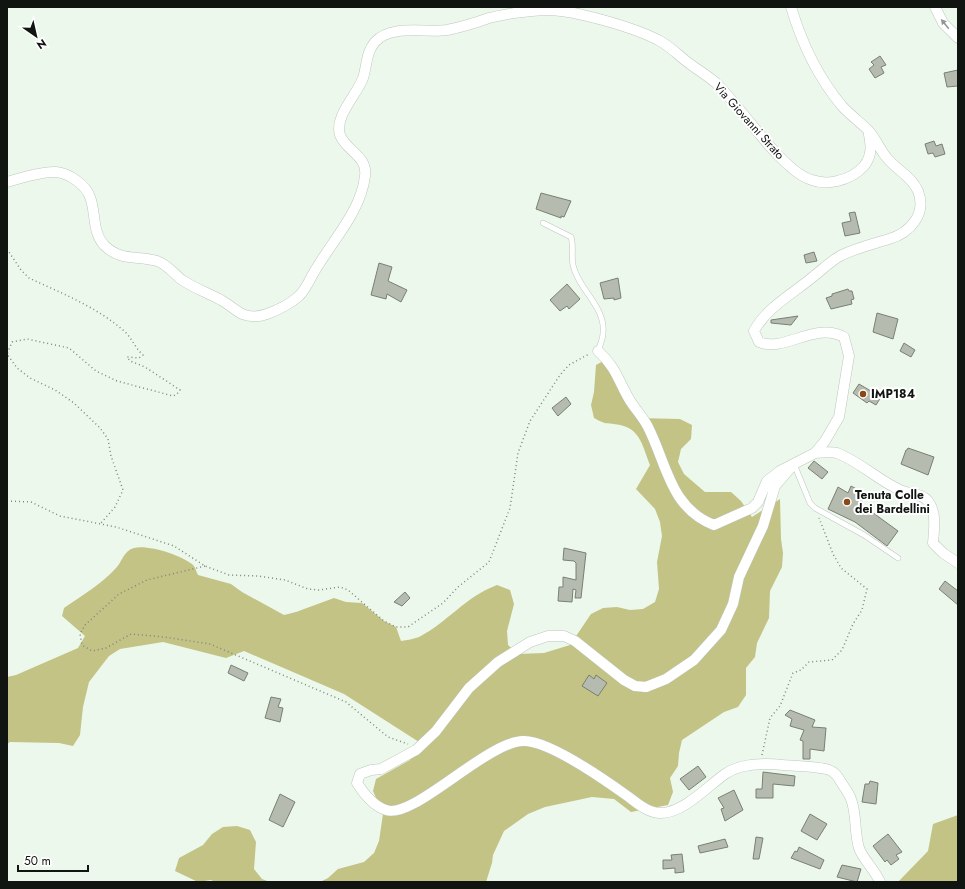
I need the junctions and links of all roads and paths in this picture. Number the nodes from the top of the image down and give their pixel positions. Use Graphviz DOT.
graph roads {
  1 [pos="791,7"];
  2 [pos="935,7"];
  3 [pos="958,38"];
  4 [pos="868,130"];
  5 [pos="7,182"];
  6 [pos="543,224"];
  7 [pos="7,249"];
  8 [pos="598,351"];
  9 [pos="815,453"];
  10 [pos="794,464"];
  11 [pos="7,501"];
  12 [pos="815,508"];
  13 [pos="101,523"];
  14 [pos="898,558"];
  15 [pos="958,563"];
  16 [pos="205,566"];
  17 [pos="416,750"];
  18 [pos="764,764"];
  19 [pos="880,882"];
  1 -- 4 [label="street"];
  3 -- 2 [label="street, one-way"];
  4 -- 5 [label="street, Via Giovanni Strato"];
  4 -- 9 [label="street"];
  6 -- 8 [label="lane"];
  7 -- 13 [label="path"];
  8 -- 10 [label="street"];
  8 -- 16 [label="path"];
  9 -- 10 [label="street"];
  9 -- 15 [label="street"];
  10 -- 12 [label="lane"];
  10 -- 17 [label="street"];
  11 -- 13 [label="path"];
  12 -- 14 [label="lane"];
  12 -- 18 [label="path"];
  13 -- 16 [label="path"];
  16 -- 17 [label="path"];
  17 -- 18 [label="street"];
  18 -- 19 [label="street"];
}
